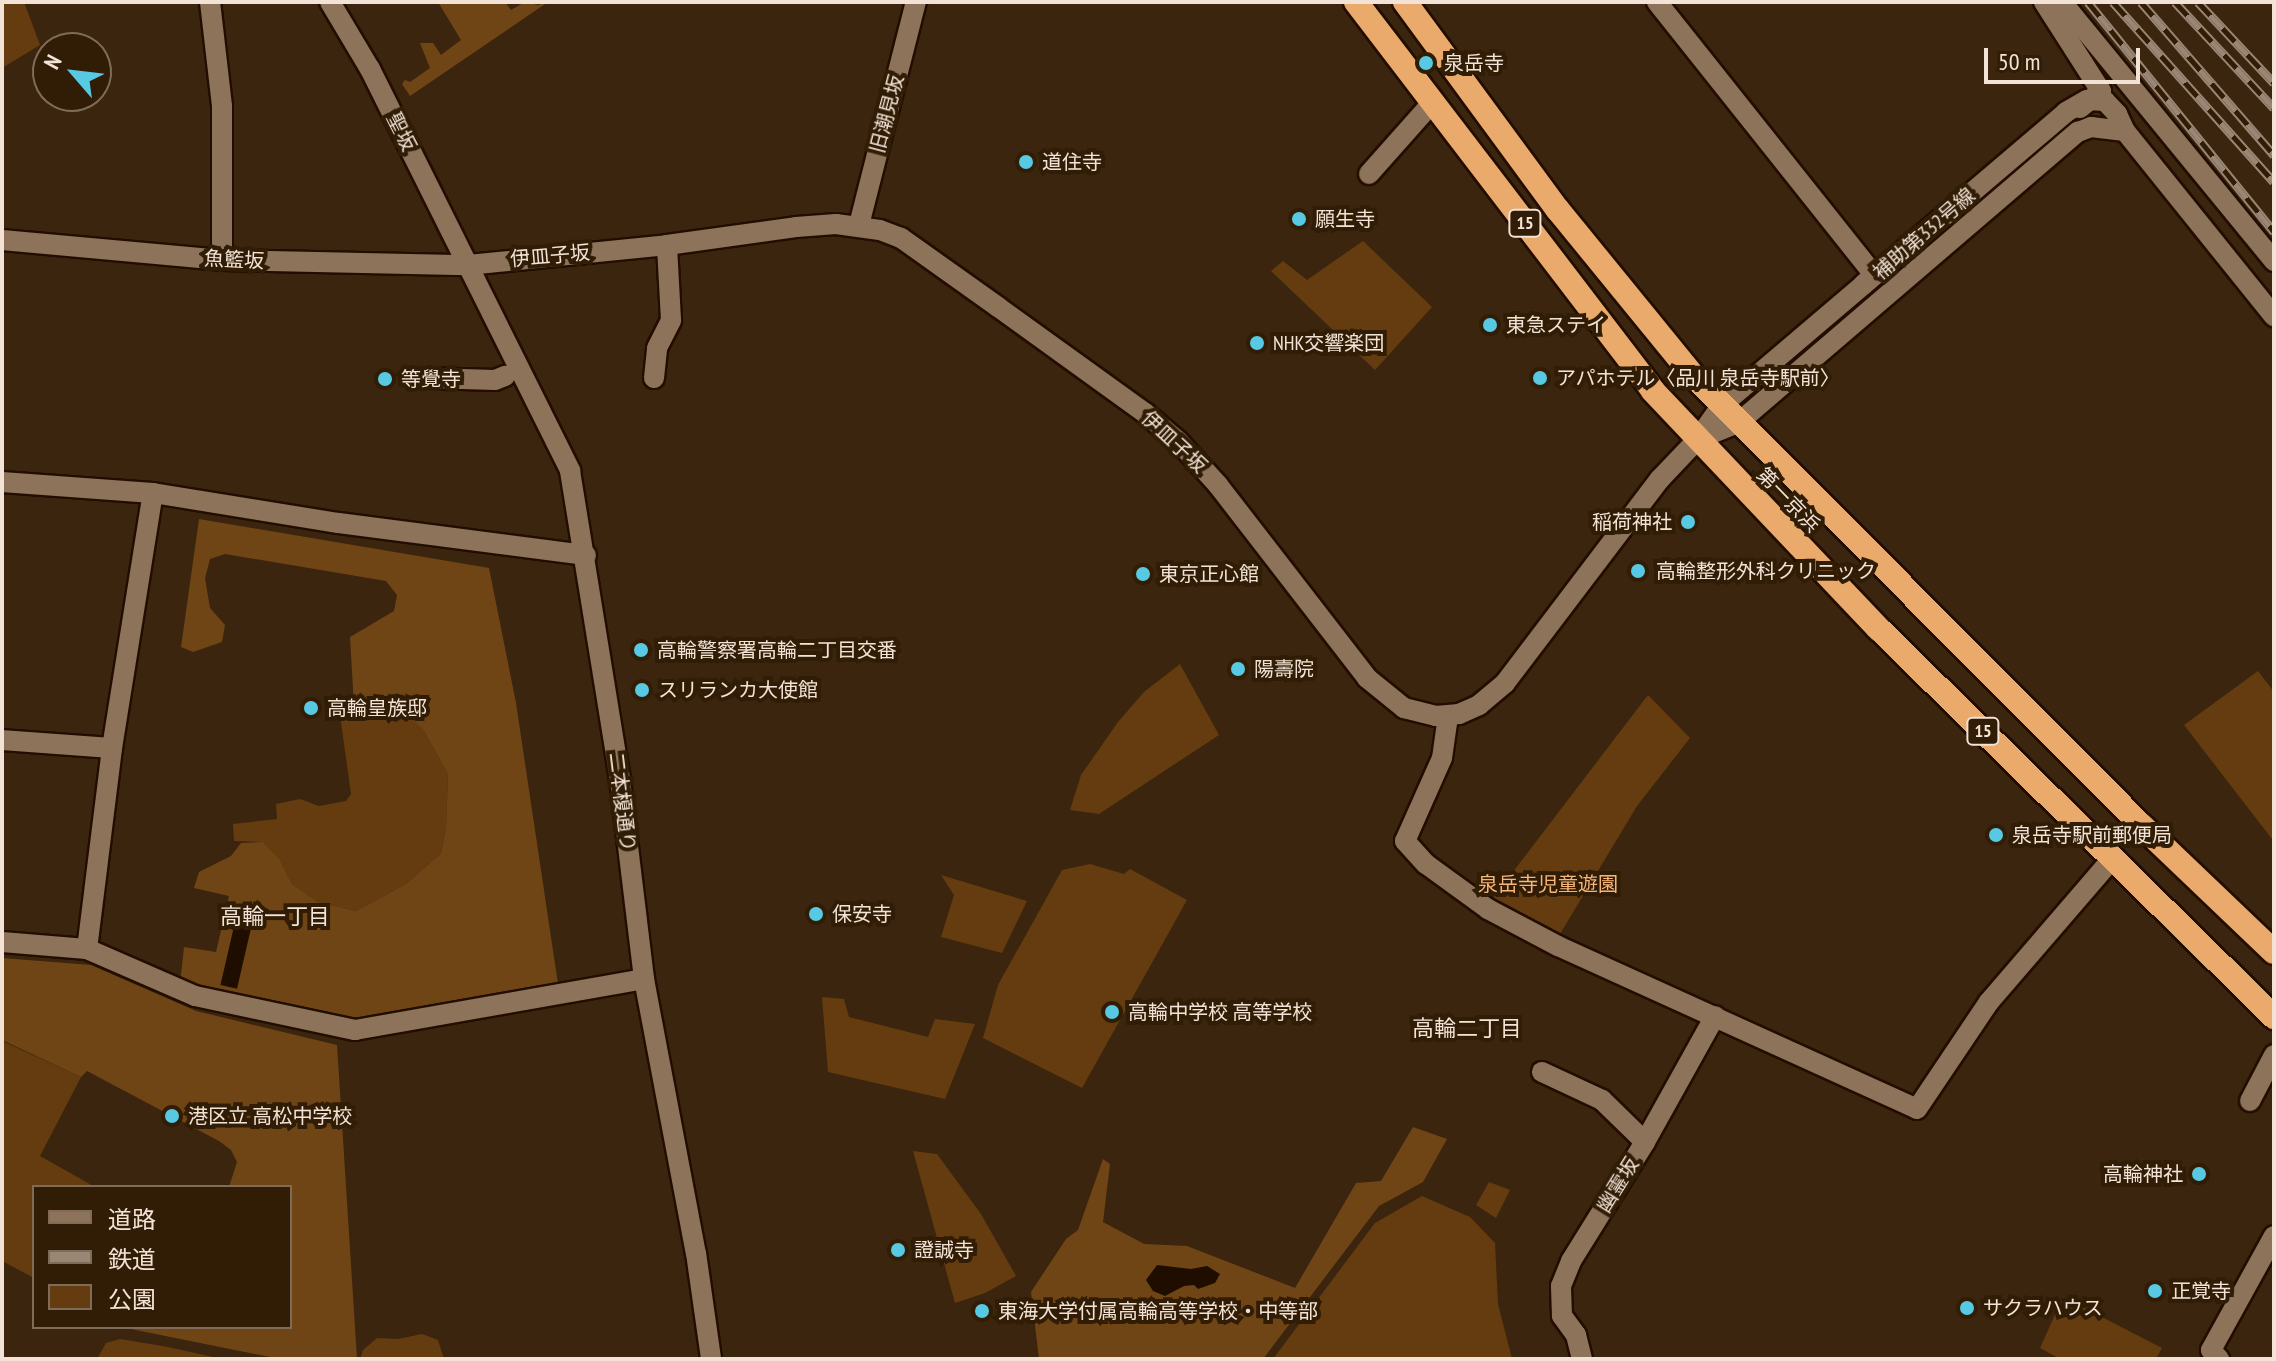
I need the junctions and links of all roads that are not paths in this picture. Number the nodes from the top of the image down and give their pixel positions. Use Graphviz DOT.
graph roads {
  1 [pos="210,2"];
  2 [pos="330,2"];
  3 [pos="916,2"];
  4 [pos="1356,2"];
  5 [pos="1405,2"];
  6 [pos="1657,2"];
  7 [pos="2044,2"];
  8 [pos="2062,2"];
  9 [pos="1433,102"];
  10 [pos="1369,174"];
  11 [pos="859,225"];
  12 [pos="2,240"];
  13 [pos="667,245"];
  14 [pos="222,260"];
  15 [pos="2274,261"];
  16 [pos="468,265"];
  17 [pos="2274,316"];
  18 [pos="505,376"];
  19 [pos="429,378"];
  20 [pos="654,378"];
  21 [pos="1730,414"];
  22 [pos="1698,439"];
  23 [pos="2,482"];
  24 [pos="153,493"];
  25 [pos="586,555"];
  26 [pos="1448,716"];
  27 [pos="2,740"];
  28 [pos="112,748"];
  29 [pos="2113,858"];
  30 [pos="2,942"];
  31 [pos="87,949"];
  32 [pos="2274,952"];
  33 [pos="644,979"];
  34 [pos="1715,1016"];
  35 [pos="2274,1017"];
  36 [pos="2274,1055"];
  37 [pos="1542,1072"];
  38 [pos="2250,1101"];
  39 [pos="1645,1142"];
  40 [pos="2274,1236"];
  41 [pos="2215,1354"];
  42 [pos="711,1359"];
  43 [pos="1582,1359"];
  1 -- 14 [label="street"];
  2 -- 16 [label="street, 聖坂"];
  3 -- 11 [label="street, 旧潮見坂"];
  4 -- 9 [label="highway, 第一京浜 / 15"];
  5 -- 21 [label="highway, 第一京浜 / 15"];
  6 -- 21 [label="street"];
  7 -- 21 [label="street"];
  8 -- 15 [label="street"];
  9 -- 10 [label="street"];
  9 -- 22 [label="highway, 第一京浜 / 15"];
  11 -- 13 [label="street, 伊皿子坂"];
  11 -- 26 [label="street, 伊皿子坂"];
  12 -- 14 [label="street, 魚籃坂"];
  13 -- 16 [label="street, 伊皿子坂"];
  13 -- 20 [label="street"];
  14 -- 16 [label="street, 魚籃坂"];
  16 -- 25 [label="street, 二本榎通り"];
  17 -- 21 [label="street, 補助第332号線"];
  18 -- 19 [label="street"];
  21 -- 22 [label="street"];
  21 -- 32 [label="highway, 第一京浜 / 15"];
  22 -- 26 [label="street"];
  22 -- 29 [label="highway, 第一京浜 / 15"];
  23 -- 24 [label="street"];
  24 -- 25 [label="street"];
  24 -- 28 [label="street"];
  25 -- 33 [label="street, 二本榎通り"];
  26 -- 34 [label="street"];
  27 -- 28 [label="street"];
  28 -- 31 [label="street"];
  29 -- 34 [label="street"];
  29 -- 35 [label="highway, 第一京浜 / 15"];
  30 -- 31 [label="street"];
  31 -- 33 [label="street"];
  33 -- 42 [label="street, 二本榎通り"];
  34 -- 39 [label="street, 幽霊坂"];
  36 -- 38 [label="street"];
  37 -- 39 [label="street"];
  39 -- 43 [label="street, 幽霊坂"];
  40 -- 41 [label="street"];
}
